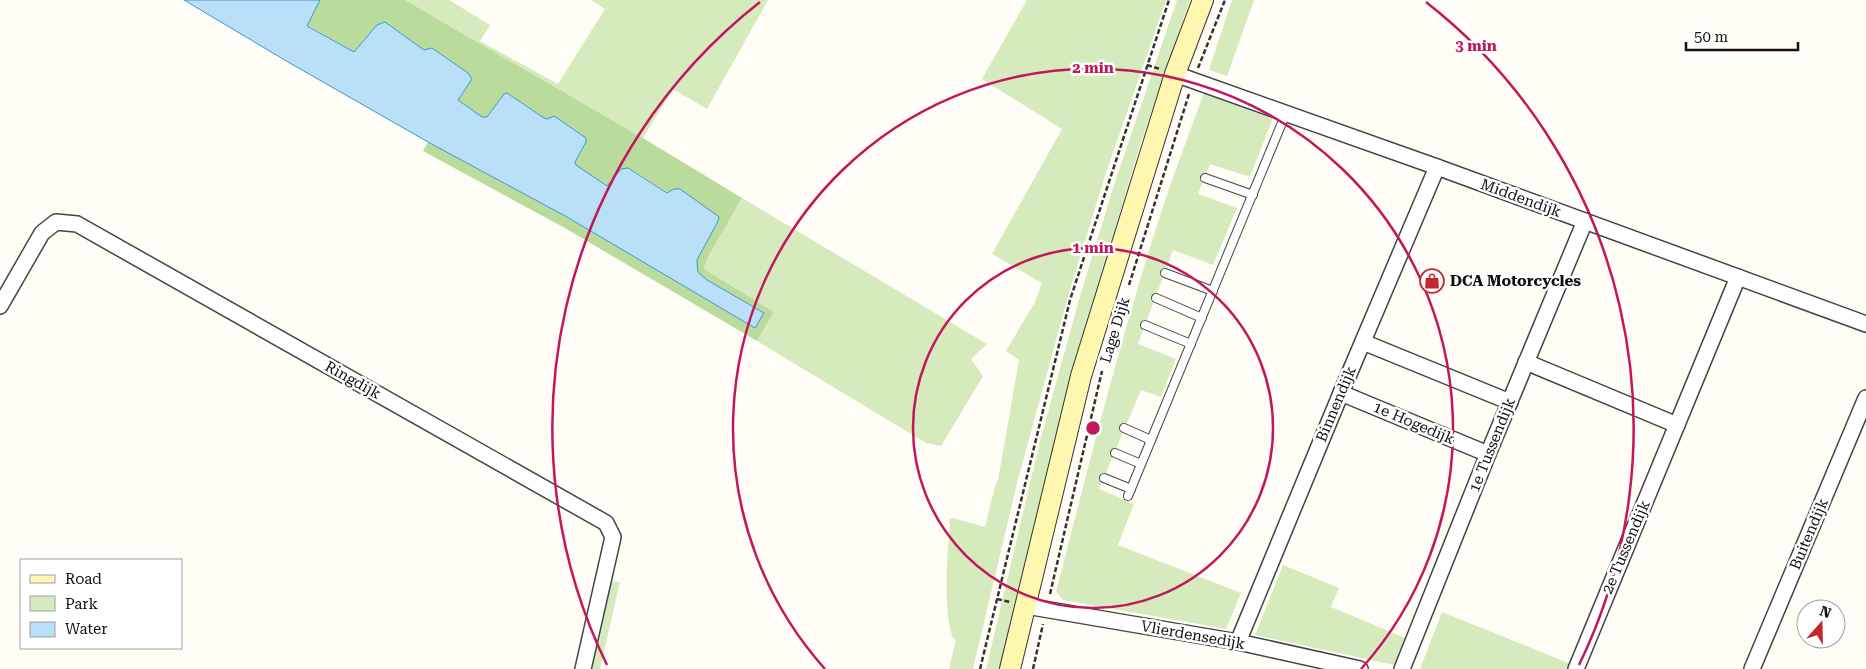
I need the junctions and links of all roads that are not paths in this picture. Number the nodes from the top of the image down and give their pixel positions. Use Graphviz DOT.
graph roads {
  1 [pos="1204,0"];
  2 [pos="1184,77"];
  3 [pos="1286,113"];
  4 [pos="1437,167"];
  5 [pos="1204,178"];
  6 [pos="1253,195"];
  7 [pos="1585,221"];
  8 [pos="1165,273"];
  9 [pos="1738,277"];
  10 [pos="1213,291"];
  11 [pos="1156,298"];
  12 [pos="0,306"];
  13 [pos="1202,318"];
  14 [pos="1866,324"];
  15 [pos="1145,325"];
  16 [pos="1363,342"];
  17 [pos="1191,344"];
  18 [pos="1526,362"];
  19 [pos="1341,393"];
  20 [pos="1866,398"];
  21 [pos="1510,402"];
  22 [pos="1677,425"];
  23 [pos="1124,428"];
  24 [pos="1151,440"];
  25 [pos="1115,453"];
  26 [pos="1488,454"];
  27 [pos="1141,464"];
  28 [pos="1104,478"];
  29 [pos="1026,606"];
  30 [pos="1238,642"];
  31 [pos="582,669"];
  32 [pos="1010,669"];
  33 [pos="1360,669"];
  34 [pos="1402,669"];
  35 [pos="1576,669"];
  36 [pos="1752,669"];
  1 -- 2 [label="main road, Lage Dijk"];
  2 -- 3 [label="street, Middendijk"];
  2 -- 29 [label="main road, Lage Dijk"];
  3 -- 4 [label="street, Middendijk"];
  3 -- 6 [label="lane"];
  4 -- 7 [label="street, Middendijk"];
  4 -- 16 [label="street, Binnendijk"];
  5 -- 6 [label="lane"];
  6 -- 10 [label="lane"];
  7 -- 9 [label="street, Middendijk"];
  7 -- 18 [label="street, 1e Tussendijk"];
  8 -- 10 [label="lane"];
  9 -- 14 [label="street, Middendijk"];
  9 -- 22 [label="street, 2e Tussendijk"];
  10 -- 13 [label="lane"];
  11 -- 13 [label="lane"];
  12 -- 31 [label="street, Ringdijk"];
  13 -- 17 [label="lane"];
  15 -- 17 [label="lane"];
  16 -- 19 [label="street, Binnendijk"];
  16 -- 21 [label="street"];
  17 -- 24 [label="lane"];
  18 -- 21 [label="street, 1e Tussendijk"];
  18 -- 22 [label="street"];
  19 -- 26 [label="street, 1e Hogedijk"];
  19 -- 30 [label="street, Binnendijk"];
  20 -- 36 [label="street, Buitendijk"];
  21 -- 26 [label="street, 1e Tussendijk"];
  22 -- 35 [label="street, 2e Tussendijk"];
  23 -- 24 [label="lane"];
  24 -- 27 [label="lane"];
  25 -- 27 [label="lane"];
  26 -- 34 [label="street, 1e Tussendijk"];
  27 -- 28 [label="lane"];
  29 -- 30 [label="street, Vlierdensedijk"];
  29 -- 32 [label="main road, Lage Dijk"];
  30 -- 33 [label="street, Vlierdensedijk"];
}
